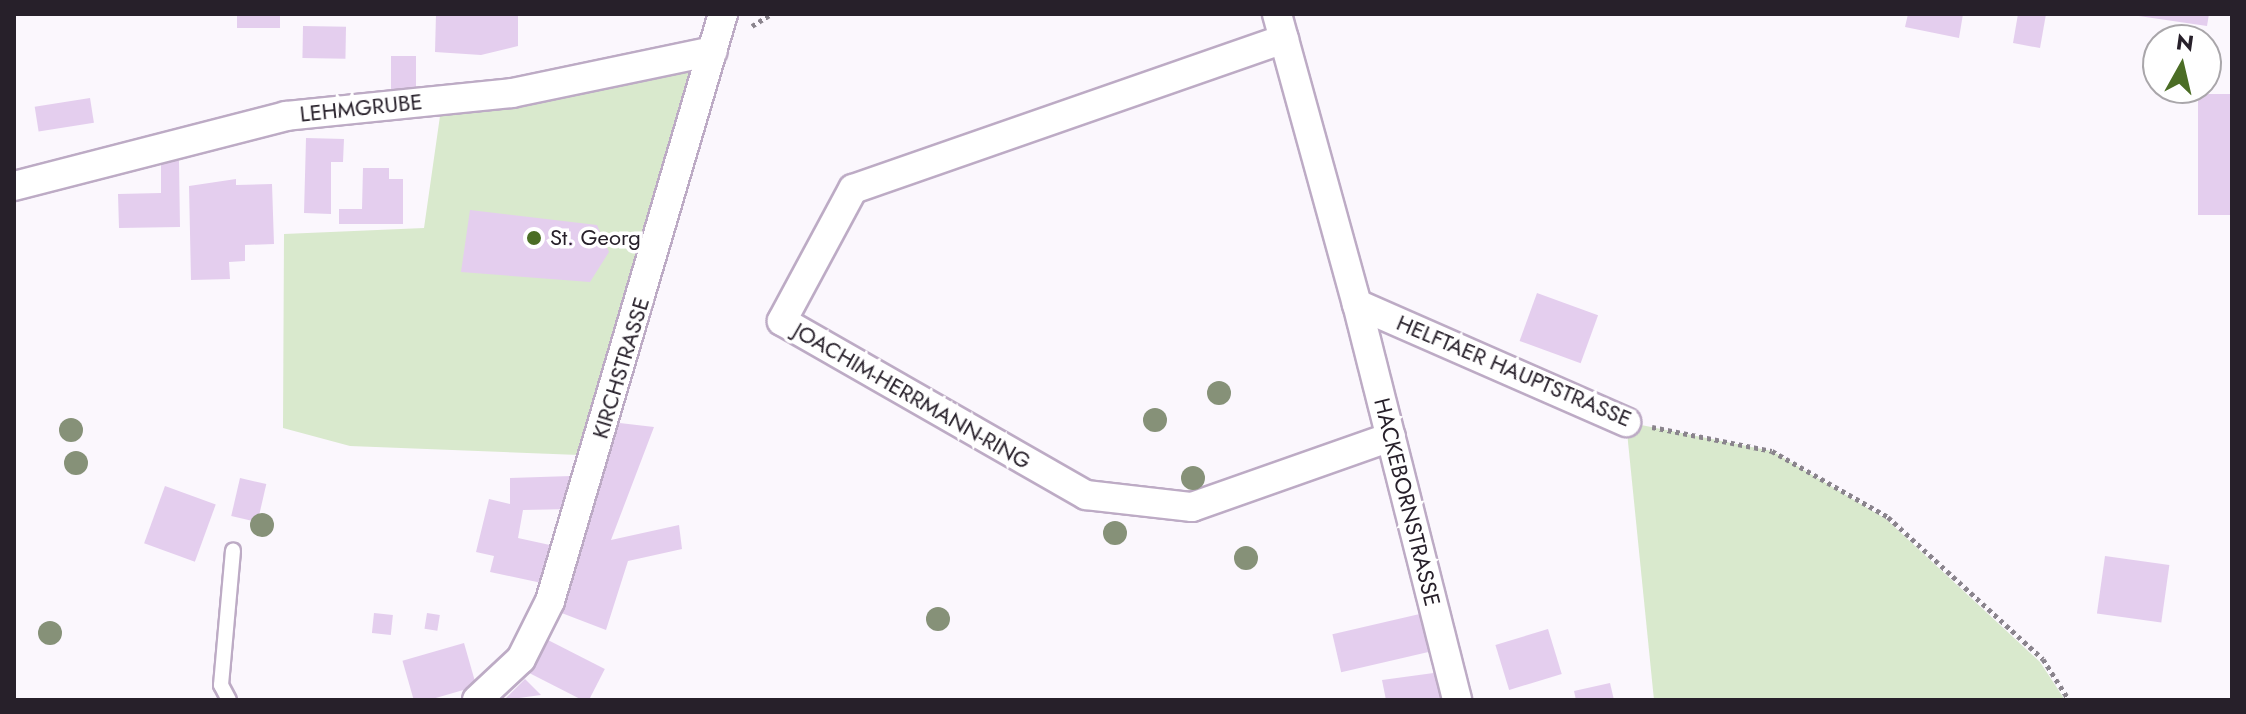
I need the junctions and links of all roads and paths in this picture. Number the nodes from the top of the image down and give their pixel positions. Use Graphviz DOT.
graph roads {
  1 [pos="723,14"];
  2 [pos="1281,27"];
  3 [pos="713,51"];
  4 [pos="14,186"];
  5 [pos="1357,304"];
  6 [pos="1626,422"];
  7 [pos="1391,437"];
  8 [pos="233,551"];
  9 [pos="229,700"];
  10 [pos="477,700"];
  11 [pos="1457,700"];
  12 [pos="2069,700"];
  1 -- 3 [label="street, KIRCHSTRASSE"];
  2 -- 5 [label="street"];
  2 -- 7 [label="street, JOACHIM-HERRMANN-RING"];
  3 -- 4 [label="street, LEHMGRUBE"];
  3 -- 10 [label="street, KIRCHSTRASSE"];
  5 -- 6 [label="street, HELFTAER HAUPTSTRASSE"];
  5 -- 7 [label="street, HACKEBORNSTRASSE"];
  6 -- 12 [label="path, HELFTAER HAUPTSTRASSE"];
  7 -- 11 [label="street, HACKEBORNSTRASSE"];
  8 -- 9 [label="lane"];
}
